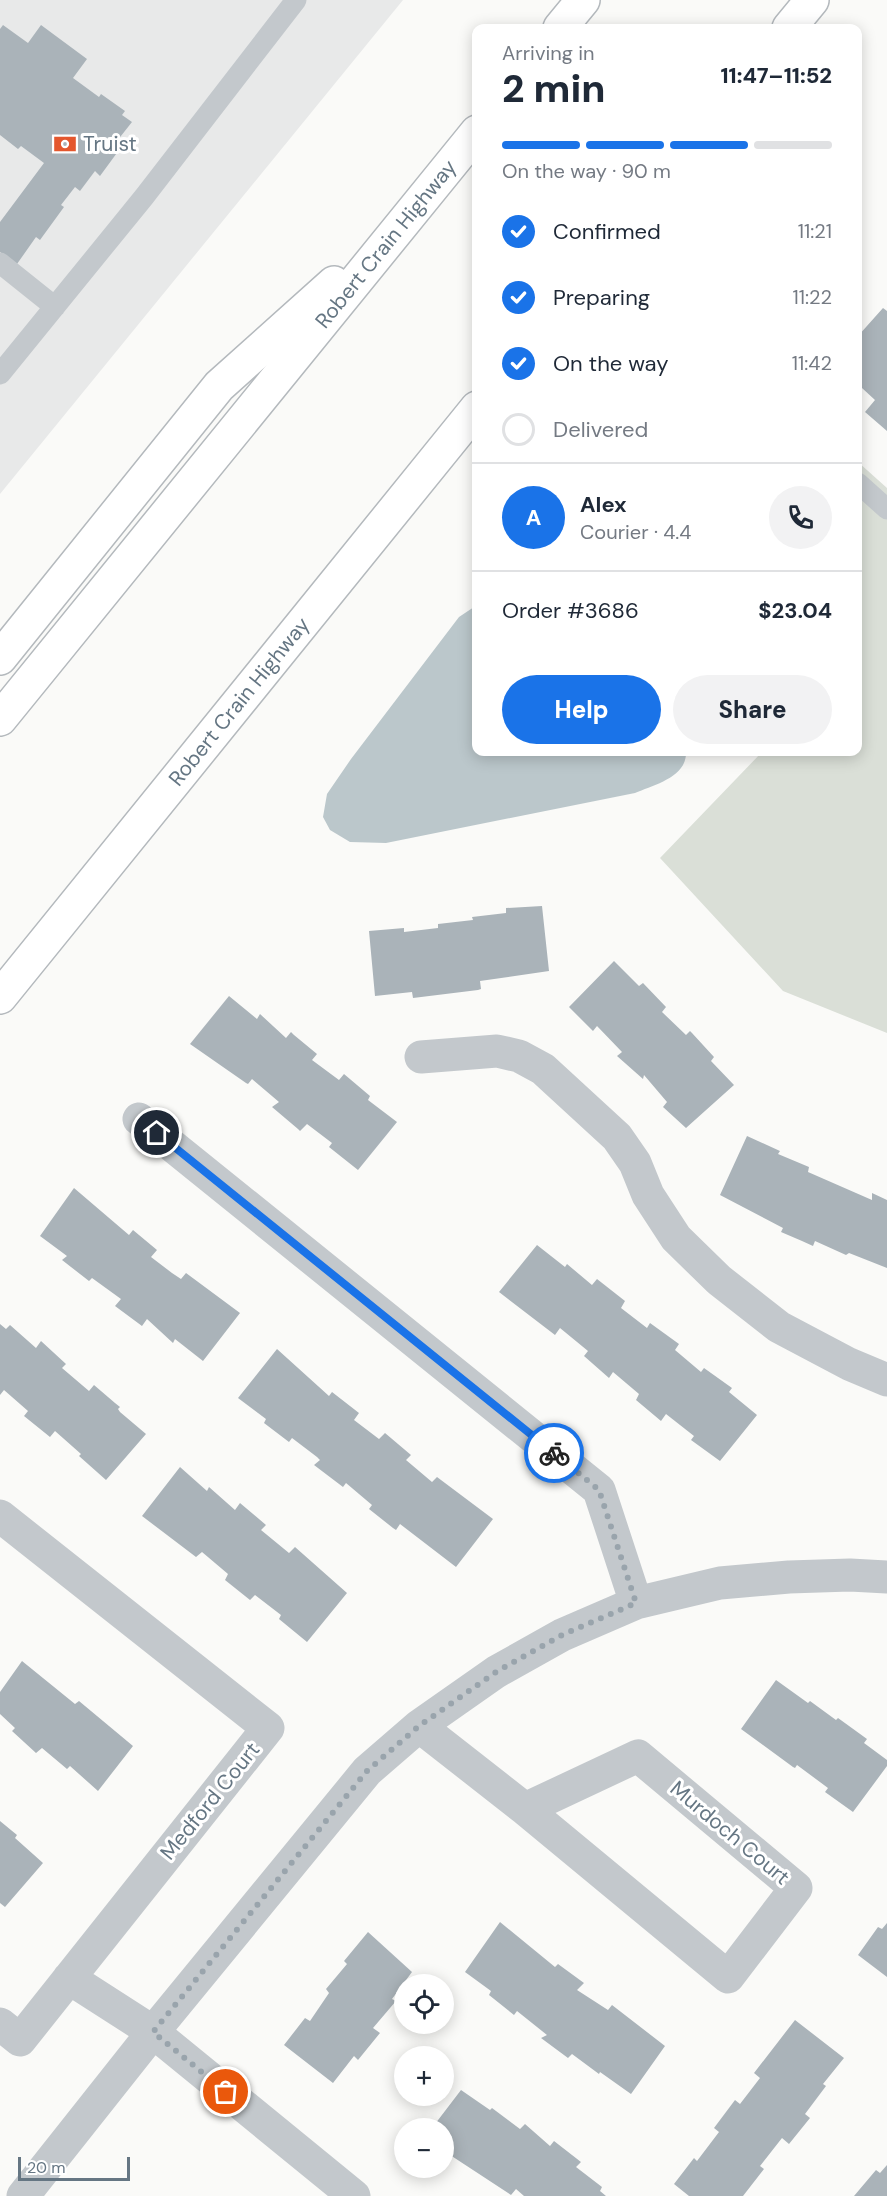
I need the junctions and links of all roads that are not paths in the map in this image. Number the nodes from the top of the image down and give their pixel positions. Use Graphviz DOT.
graph roads {
  1 [pos="296,0"];
  2 [pos="583,0"];
  3 [pos="812,0"];
  4 [pos="563,24"];
  5 [pos="792,24"];
  6 [pos="472,138"];
  7 [pos="409,216"];
  8 [pos="0,263"];
  9 [pos="55,307"];
  10 [pos="0,375"];
  11 [pos="472,414"];
  12 [pos="862,487"];
  13 [pos="887,509"];
  14 [pos="0,658"];
  15 [pos="0,719"];
  16 [pos="0,997"];
  17 [pos="421,1057"];
  18 [pos="139,1119"];
  19 [pos="887,1380"];
  20 [pos="0,1516"];
  21 [pos="887,1577"];
  22 [pos="636,1603"];
  23 [pos="419,1726"];
  24 [pos="525,1809"];
  25 [pos="69,1978"];
  26 [pos="0,2024"];
  27 [pos="153,2032"];
  28 [pos="23,2196"];
  29 [pos="354,2196"];
  1 -- 9 [label="lane"];
  2 -- 4 [label="highway"];
  3 -- 5 [label="highway"];
  6 -- 7 [label="highway, Robert Crain Highway"];
  7 -- 14 [label="highway"];
  7 -- 15 [label="highway, Robert Crain Highway"];
  8 -- 9 [label="lane"];
  9 -- 10 [label="lane"];
  11 -- 16 [label="highway, Robert Crain Highway"];
  12 -- 13 [label="lane"];
  17 -- 19 [label="street"];
  18 -- 22 [label="street"];
  20 -- 25 [label="street, Medford Court"];
  21 -- 22 [label="street"];
  22 -- 23 [label="street"];
  23 -- 24 [label="street, Murdoch Court"];
  23 -- 27 [label="street"];
  24 -- 24 [label="street, Murdoch Court"];
  25 -- 26 [label="street"];
  25 -- 27 [label="street"];
  27 -- 28 [label="street"];
  27 -- 29 [label="street"];
}
